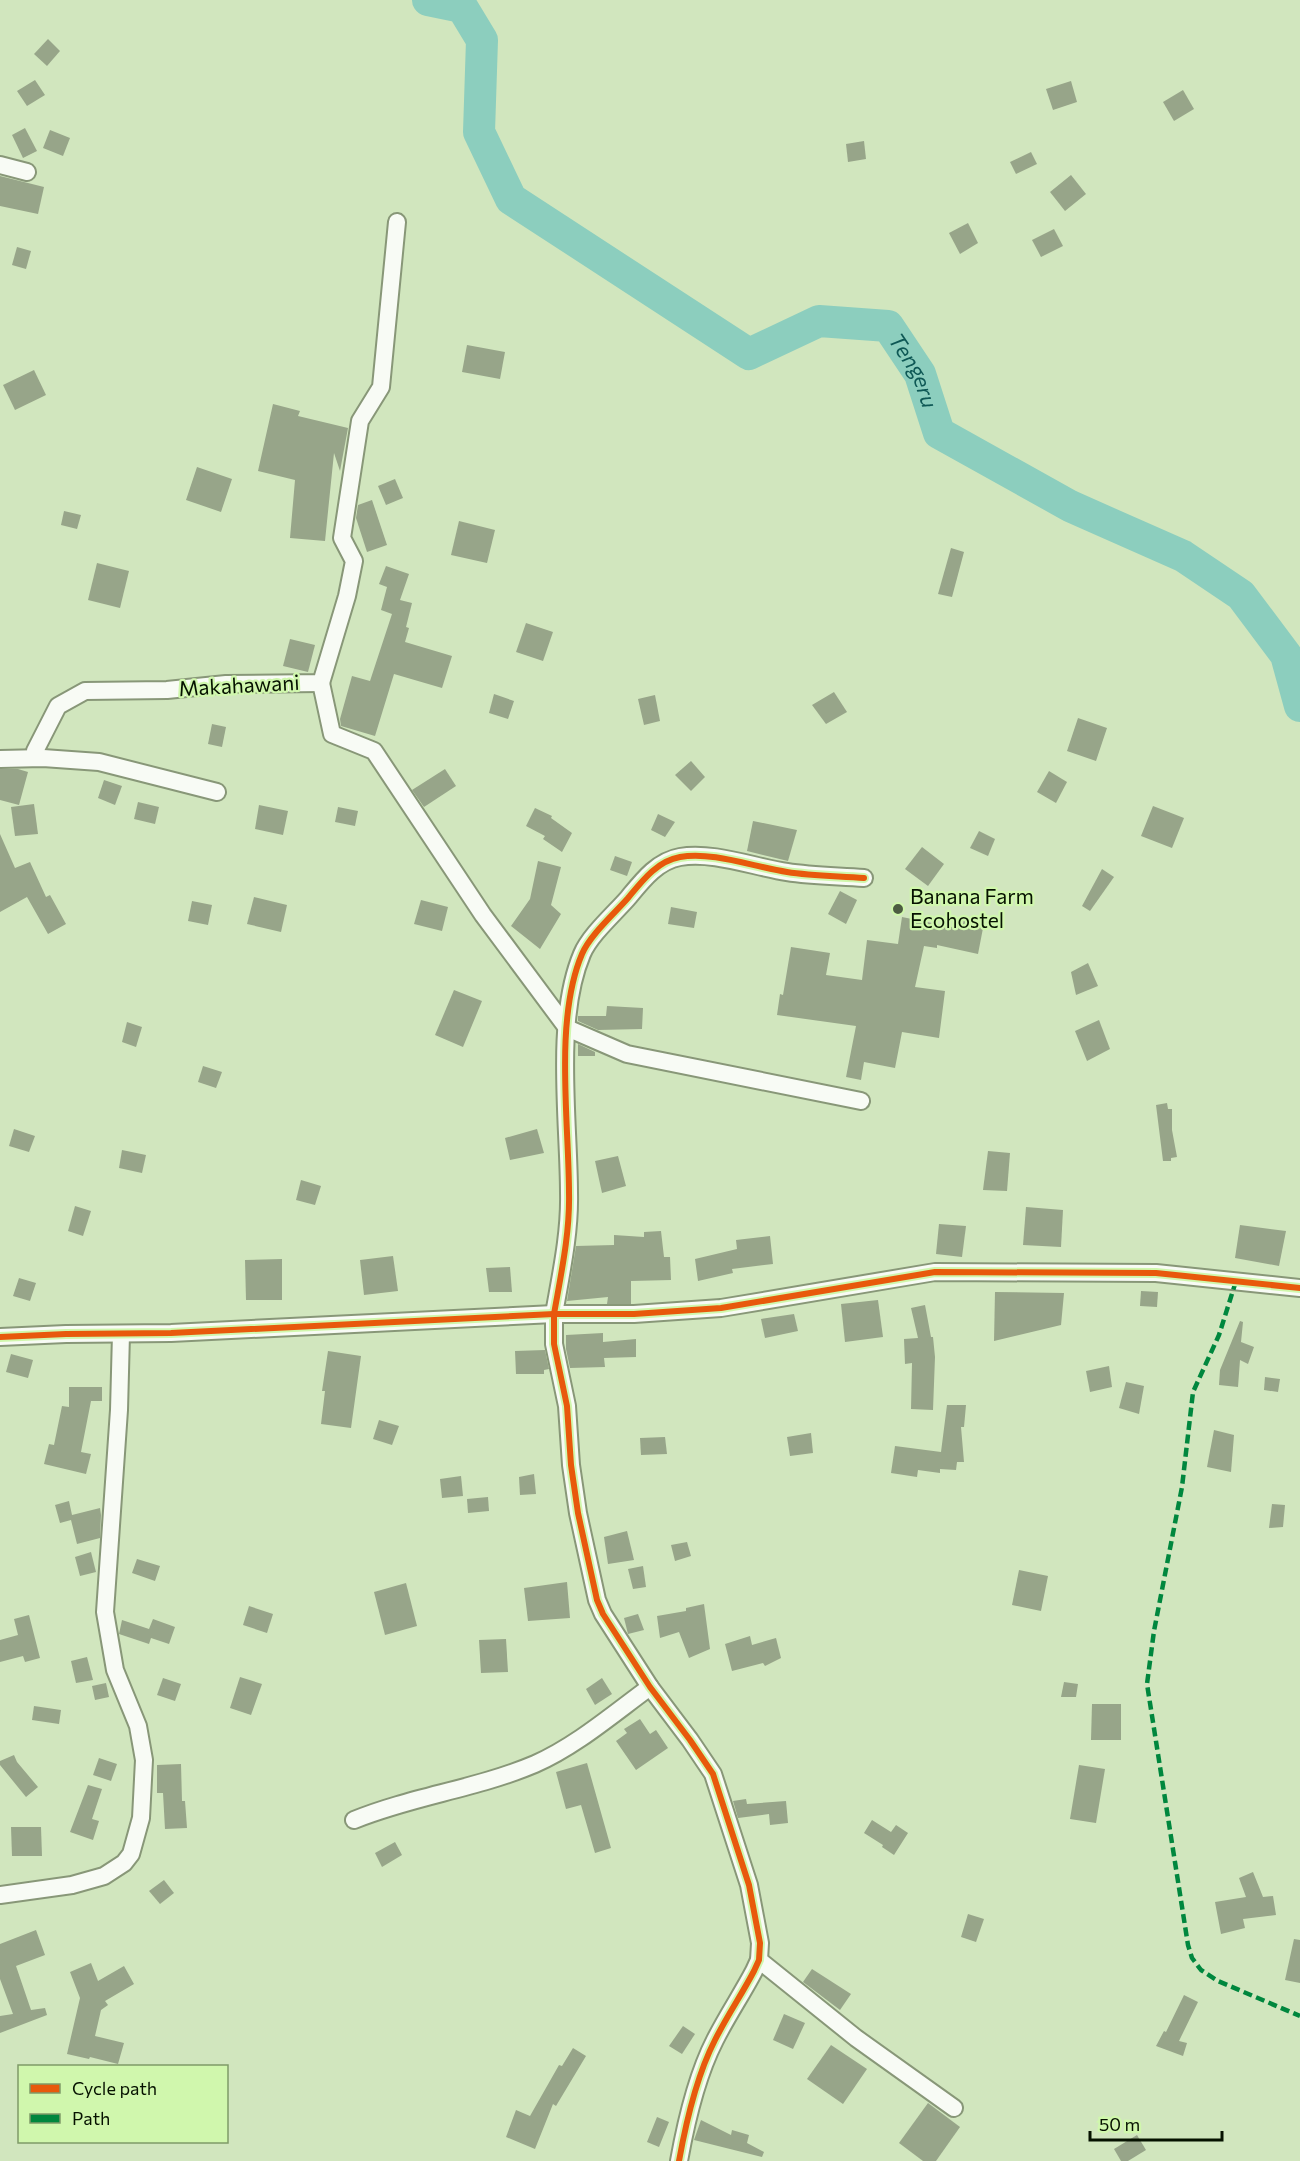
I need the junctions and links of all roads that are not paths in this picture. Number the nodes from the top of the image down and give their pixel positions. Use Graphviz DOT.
graph roads {
  1 [pos="0,165"];
  2 [pos="27,172"];
  3 [pos="397,222"];
  4 [pos="321,683"];
  5 [pos="35,751"];
  6 [pos="0,759"];
  7 [pos="217,792"];
  8 [pos="864,879"];
  9 [pos="567,1028"];
  10 [pos="861,1101"];
  11 [pos="1300,1288"];
  12 [pos="554,1314"];
  13 [pos="121,1334"];
  14 [pos="0,1336"];
  15 [pos="650,1688"];
  16 [pos="354,1820"];
  17 [pos="0,1895"];
  18 [pos="759,1960"];
  19 [pos="954,2108"];
  20 [pos="679,2161"];
  1 -- 2 [label="street"];
  3 -- 4 [label="street, Makahawani"];
  4 -- 5 [label="street, Makahawani"];
  4 -- 9 [label="street"];
  6 -- 7 [label="street"];
  8 -- 9 [label="street"];
  9 -- 10 [label="street"];
  9 -- 12 [label="street"];
  11 -- 12 [label="street"];
  12 -- 13 [label="street"];
  12 -- 15 [label="street"];
  13 -- 14 [label="street"];
  13 -- 17 [label="street"];
  15 -- 16 [label="street"];
  15 -- 18 [label="street"];
  18 -- 19 [label="street"];
  18 -- 20 [label="street"];
}
